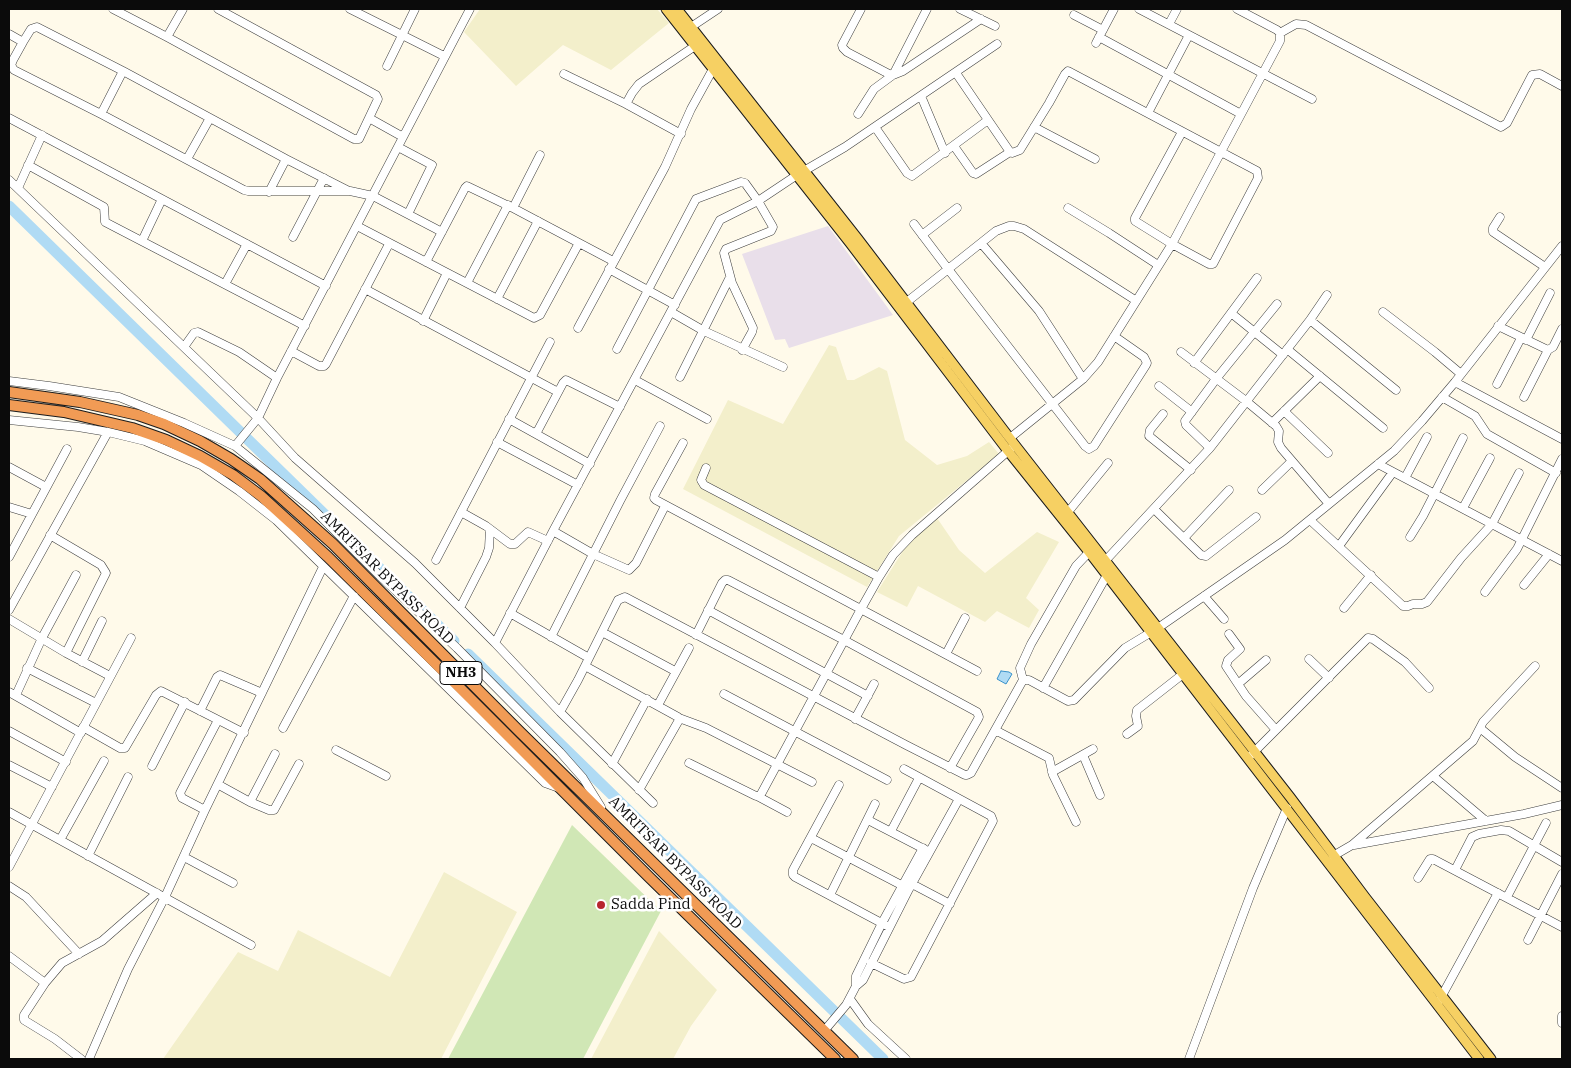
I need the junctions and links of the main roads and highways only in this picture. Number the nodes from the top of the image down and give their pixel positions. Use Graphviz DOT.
graph roads {
  1 [pos="666,9"];
  2 [pos="677,9"];
  3 [pos="688,30"];
  4 [pos="800,173"];
  5 [pos="9,392"];
  6 [pos="9,405"];
  7 [pos="1011,444"];
  8 [pos="1092,549"];
  9 [pos="1154,630"];
  10 [pos="1251,755"];
  11 [pos="1439,1001"];
  12 [pos="835,1059"];
  13 [pos="853,1059"];
  14 [pos="1480,1059"];
  15 [pos="1491,1059"];
  1 -- 3 [label="main road"];
  2 -- 3 [label="main road"];
  3 -- 4 [label="main road"];
  3 -- 4 [label="main road"];
  4 -- 7 [label="main road"];
  5 -- 13 [label="highway, AMRITSAR BYPASS ROAD / NH3"];
  6 -- 12 [label="highway, AMRITSAR BYPASS ROAD / NH3"];
  7 -- 8 [label="main road"];
  7 -- 8 [label="main road"];
  8 -- 9 [label="main road"];
  8 -- 9 [label="main road"];
  9 -- 10 [label="main road"];
  9 -- 10 [label="main road"];
  10 -- 11 [label="main road"];
  10 -- 11 [label="main road"];
  11 -- 14 [label="main road"];
  11 -- 15 [label="main road"];
}
